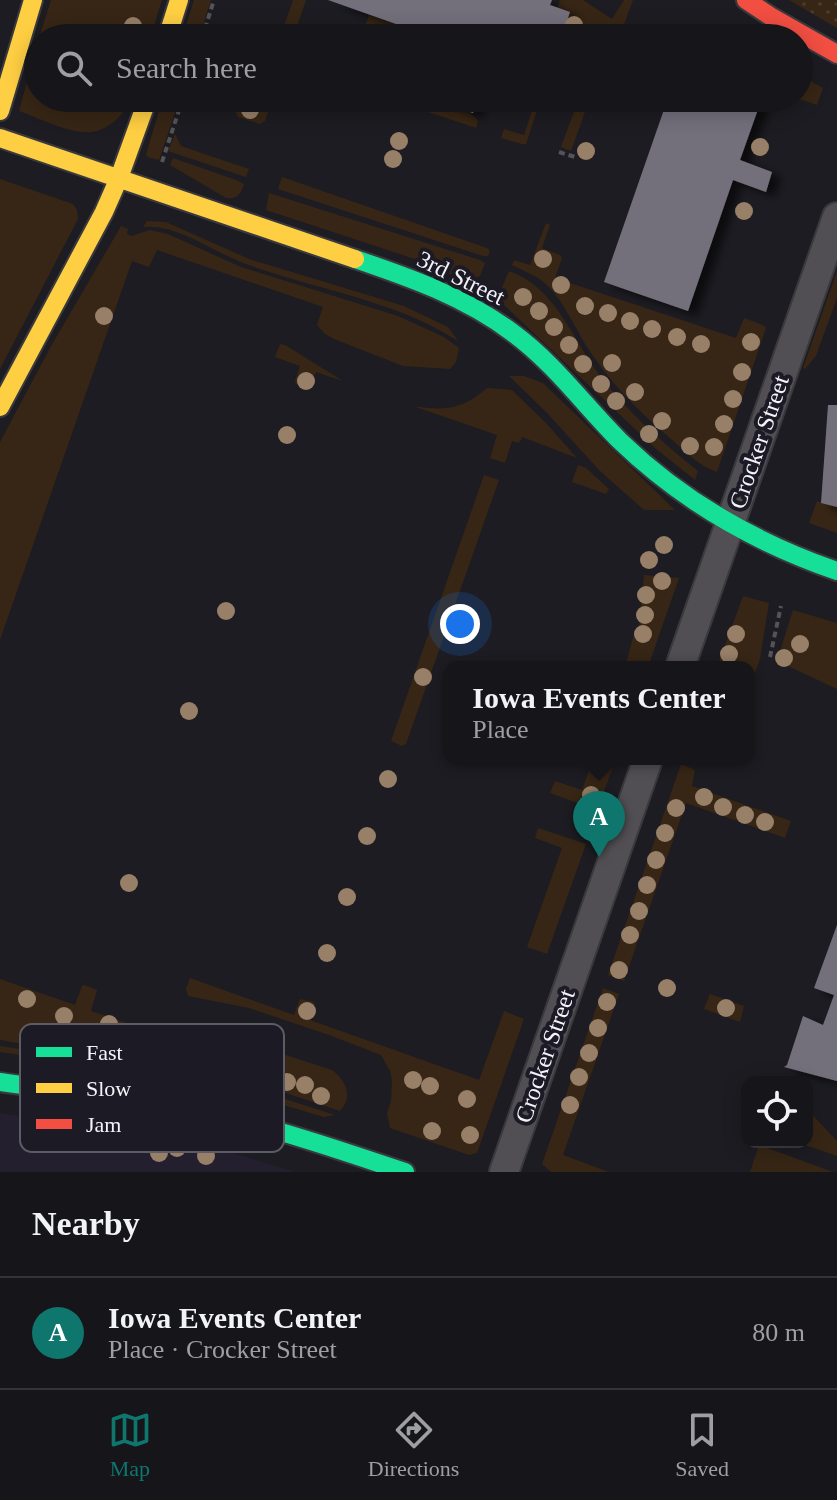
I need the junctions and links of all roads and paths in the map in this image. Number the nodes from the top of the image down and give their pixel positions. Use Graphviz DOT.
graph roads {
  1 [pos="33,0"];
  2 [pos="179,0"];
  3 [pos="214,0"];
  4 [pos="746,0"];
  5 [pos="26,24"];
  6 [pos="171,24"];
  7 [pos="206,24"];
  8 [pos="784,24"];
  9 [pos="24,30"];
  10 [pos="813,40"];
  11 [pos="837,54"];
  12 [pos="0,111"];
  13 [pos="143,112"];
  14 [pos="178,112"];
  15 [pos="0,138"];
  16 [pos="559,152"];
  17 [pos="575,157"];
  18 [pos="162,162"];
  19 [pos="119,178"];
  20 [pos="837,217"];
  21 [pos="0,407"];
  22 [pos="730,525"];
  23 [pos="837,571"];
  24 [pos="781,606"];
  25 [pos="770,657"];
  26 [pos="682,661"];
  27 [pos="646,765"];
  28 [pos="0,1082"];
  29 [pos="20,1085"];
  30 [pos="284,1133"];
  31 [pos="405,1172"];
  32 [pos="504,1172"];
  1 -- 5 [label="main road"];
  2 -- 6 [label="main road"];
  3 -- 7 [label="path"];
  4 -- 8 [label="main road"];
  9 -- 12 [label="main road"];
  10 -- 11 [label="main road"];
  13 -- 19 [label="main road"];
  14 -- 18 [label="path"];
  15 -- 19 [label="main road, 3rd Street"];
  16 -- 17 [label="path"];
  19 -- 21 [label="main road"];
  19 -- 22 [label="main road, 3rd Street"];
  20 -- 22 [label="street, Crocker Street"];
  22 -- 23 [label="main road, 3rd Street"];
  22 -- 26 [label="street, Crocker Street"];
  24 -- 25 [label="path"];
  27 -- 32 [label="street, Crocker Street"];
  28 -- 29 [label="main road"];
  30 -- 31 [label="main road"];
}
